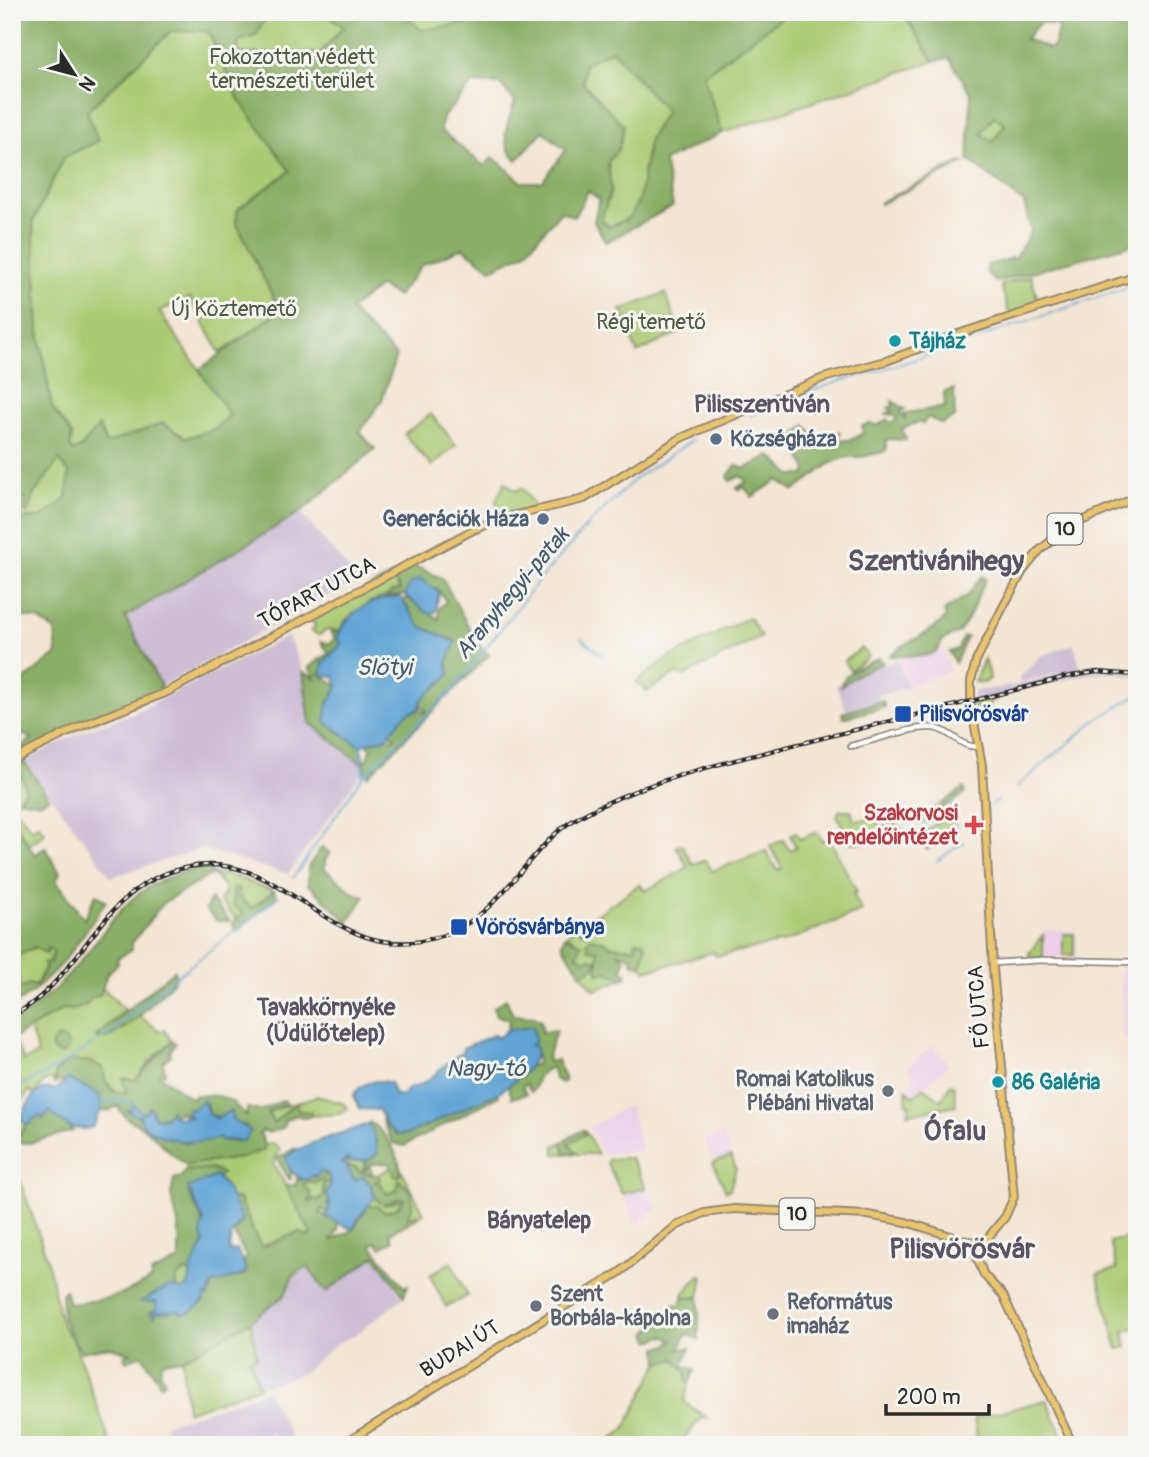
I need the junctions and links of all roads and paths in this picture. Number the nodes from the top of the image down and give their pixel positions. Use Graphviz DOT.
graph roads {
  1 [pos="1137,276"];
  2 [pos="1137,497"];
  3 [pos="851,746"];
  4 [pos="980,746"];
  5 [pos="12,760"];
  6 [pos="1137,962"];
  7 [pos="993,963"];
  8 [pos="958,1239"];
  9 [pos="985,1241"];
  10 [pos="975,1243"];
  11 [pos="975,1252"];
  12 [pos="342,1445"];
  13 [pos="1073,1445"];
  1 -- 5 [label="main road, TÓPART UTCA"];
  2 -- 4 [label="main road, FŐ UTCA / 10"];
  3 -- 4 [label="street"];
  4 -- 7 [label="main road, FŐ UTCA / 10"];
  6 -- 7 [label="street"];
  7 -- 9 [label="main road, FŐ UTCA / 10"];
  8 -- 10 [label="main road, 10"];
  8 -- 11 [label="main road"];
  8 -- 12 [label="main road, BUDAI ÚT / 10"];
  9 -- 10 [label="main road, 10"];
  9 -- 11 [label="main road, FŐ UTCA"];
  10 -- 11 [label="main road"];
  11 -- 13 [label="main road"];
}
